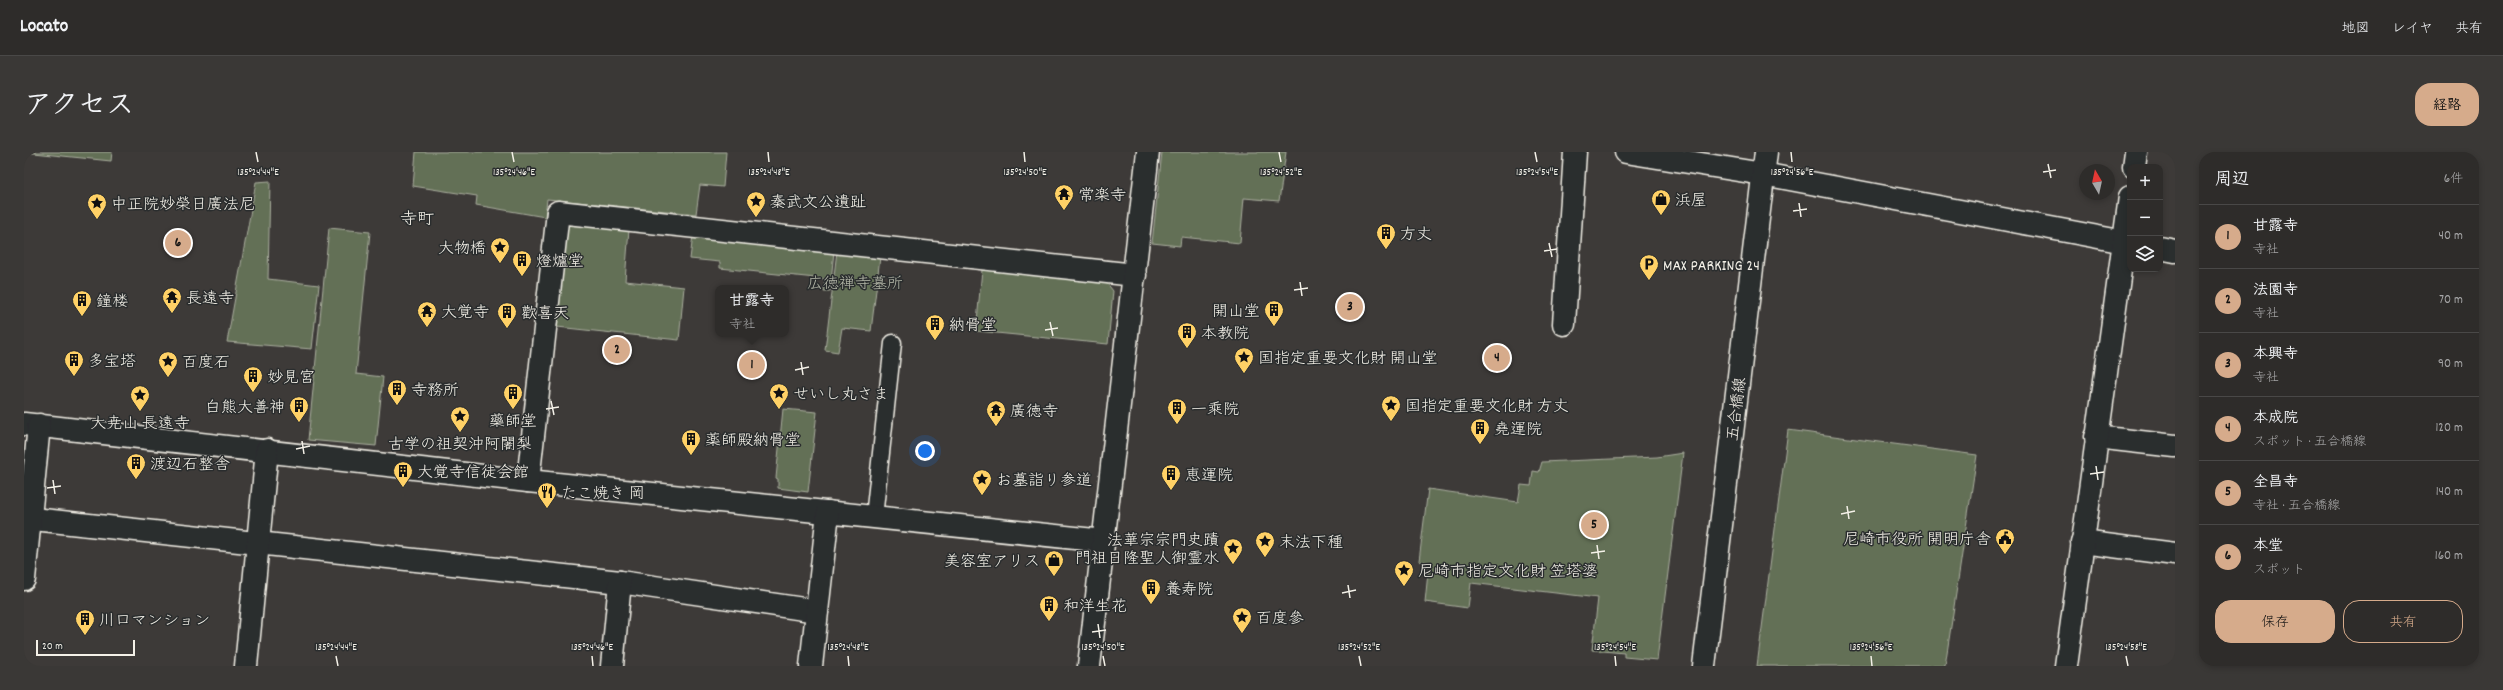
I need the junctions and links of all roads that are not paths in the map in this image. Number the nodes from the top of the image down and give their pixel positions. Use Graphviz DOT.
graph roads {
  1 [pos="1148,152"];
  2 [pos="1575,152"];
  3 [pos="1626,152"];
  4 [pos="1766,152"];
  5 [pos="2136,152"];
  6 [pos="2134,164"];
  7 [pos="1763,174"];
  8 [pos="2130,200"];
  9 [pos="2127,236"];
  10 [pos="2127,242"];
  11 [pos="2163,249"];
  12 [pos="2175,251"];
  13 [pos="1135,276"];
  14 [pos="1564,324"];
  15 [pos="893,343"];
  16 [pos="31,424"];
  17 [pos="2096,437"];
  18 [pos="2175,446"];
  19 [pos="267,450"];
  20 [pos="528,481"];
  21 [pos="828,512"];
  22 [pos="874,517"];
  23 [pos="27,518"];
  24 [pos="1104,541"];
  25 [pos="2082,542"];
  26 [pos="259,543"];
  27 [pos="2175,554"];
  28 [pos="24,579"];
  29 [pos="620,582"];
  30 [pos="817,611"];
  31 [pos="246,666"];
  32 [pos="612,666"];
  33 [pos="811,666"];
  34 [pos="1089,666"];
  35 [pos="1704,666"];
  36 [pos="2066,666"];
  1 -- 13 [label="street"];
  2 -- 14 [label="street"];
  3 -- 7 [label="street"];
  4 -- 7 [label="street, 五合橋線"];
  5 -- 6 [label="street"];
  7 -- 10 [label="street"];
  7 -- 35 [label="street, 五合橋線"];
  8 -- 9 [label="street"];
  10 -- 17 [label="street"];
  11 -- 12 [label="street"];
  13 -- 20 [label="street"];
  13 -- 24 [label="street"];
  15 -- 22 [label="lane"];
  16 -- 19 [label="street"];
  16 -- 23 [label="street"];
  17 -- 18 [label="street"];
  17 -- 25 [label="street"];
  19 -- 20 [label="street"];
  19 -- 26 [label="street"];
  20 -- 21 [label="street"];
  21 -- 22 [label="street"];
  21 -- 30 [label="street"];
  22 -- 24 [label="street"];
  23 -- 26 [label="street"];
  23 -- 28 [label="street"];
  24 -- 34 [label="street"];
  25 -- 27 [label="street"];
  25 -- 36 [label="street"];
  26 -- 29 [label="street"];
  26 -- 31 [label="street"];
  29 -- 30 [label="street"];
  29 -- 32 [label="street"];
  30 -- 33 [label="street"];
}
